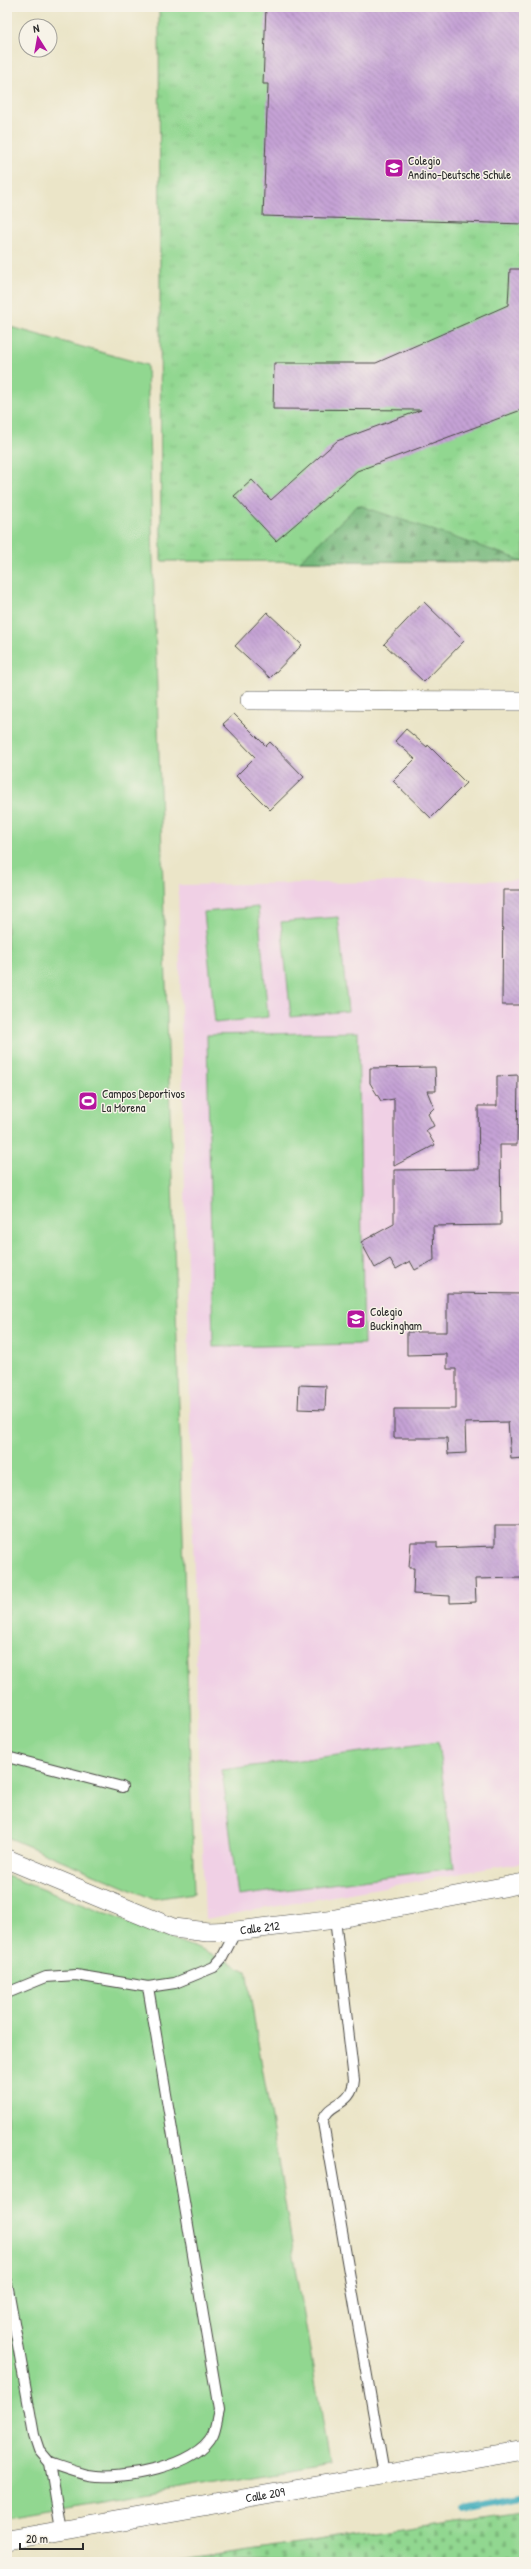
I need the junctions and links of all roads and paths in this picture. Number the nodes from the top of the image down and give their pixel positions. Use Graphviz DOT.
graph roads {
  1 [pos="250,700"];
  2 [pos="524,701"];
  3 [pos="7,1757"];
  4 [pos="122,1787"];
  5 [pos="7,1859"];
  6 [pos="524,1883"];
  7 [pos="335,1918"];
  8 [pos="236,1931"];
  9 [pos="148,1987"];
  10 [pos="7,1992"];
  11 [pos="7,2283"];
  12 [pos="524,2450"];
  13 [pos="50,2463"];
  14 [pos="384,2474"];
  15 [pos="61,2530"];
  16 [pos="7,2540"];
  1 -- 2 [label="street"];
  3 -- 4 [label="lane"];
  5 -- 8 [label="street, Calle 212"];
  6 -- 7 [label="street, Calle 212"];
  7 -- 8 [label="street, Calle 212"];
  7 -- 14 [label="lane"];
  8 -- 9 [label="lane"];
  9 -- 10 [label="lane"];
  9 -- 13 [label="lane"];
  11 -- 13 [label="lane"];
  12 -- 14 [label="street, Calle 209"];
  13 -- 15 [label="lane"];
  14 -- 15 [label="street, Calle 209"];
  15 -- 16 [label="street, Calle 209"];
}
